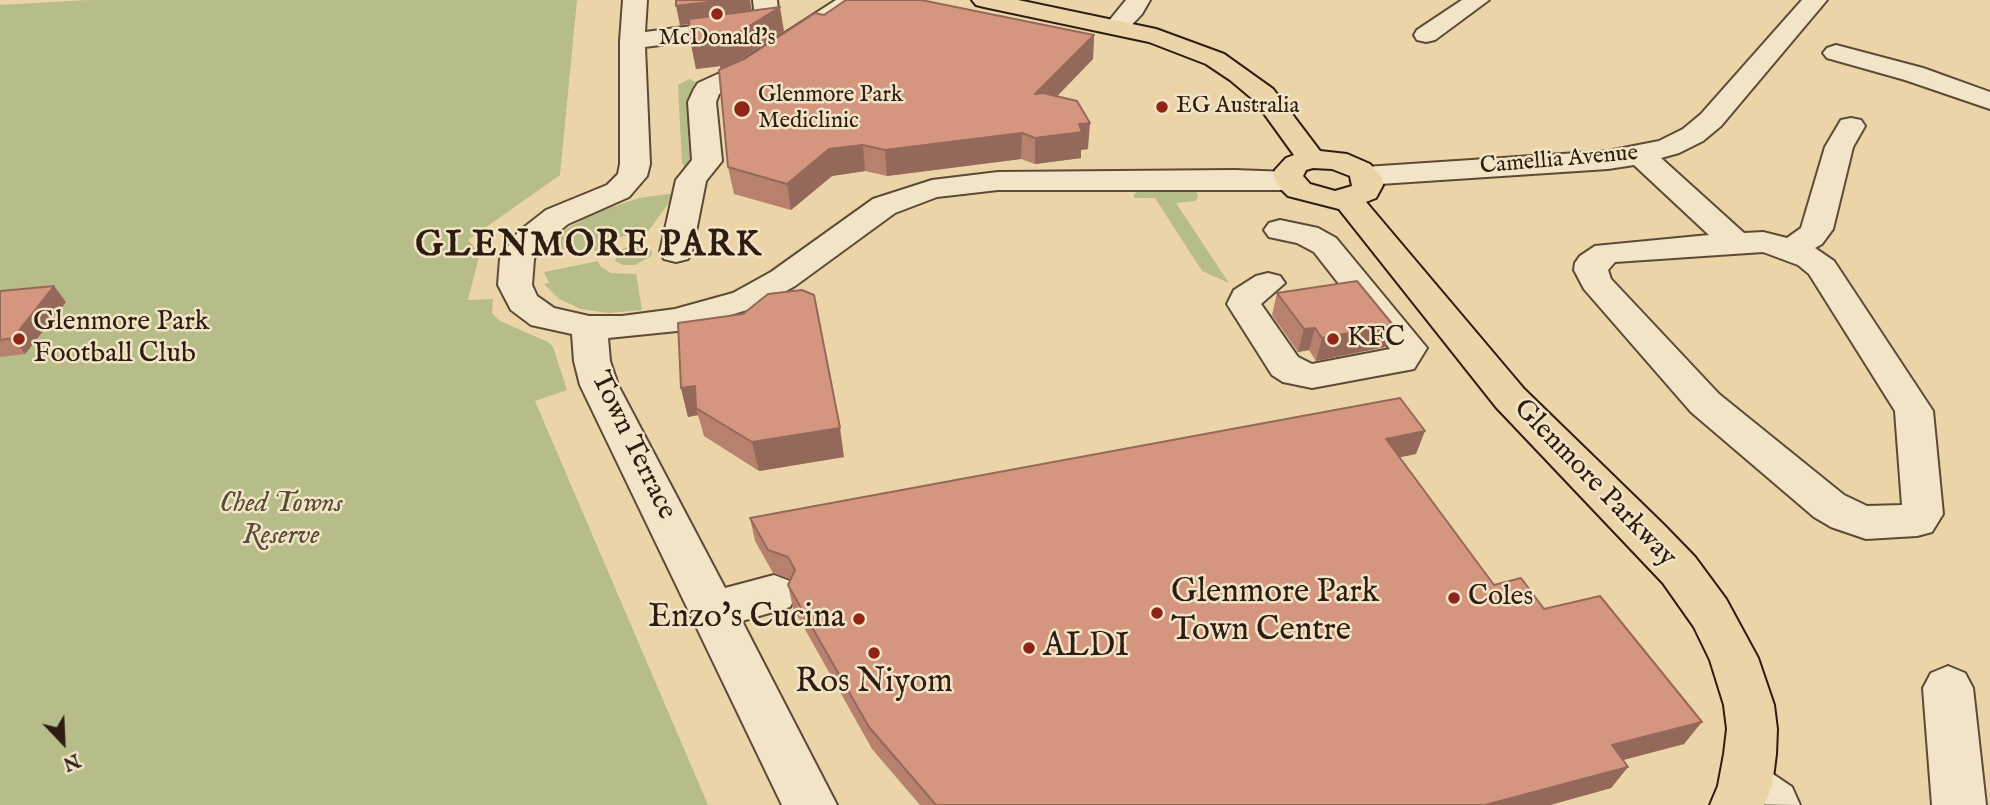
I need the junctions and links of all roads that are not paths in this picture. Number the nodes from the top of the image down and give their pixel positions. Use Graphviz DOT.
graph roads {
  1 [pos="635,0"];
  2 [pos="765,0"];
  3 [pos="984,0"];
  4 [pos="1138,0"];
  5 [pos="1477,0"];
  6 [pos="1815,0"];
  7 [pos="860,1"];
  8 [pos="1116,27"];
  9 [pos="1426,35"];
  10 [pos="632,41"];
  11 [pos="1836,53"];
  12 [pos="1990,101"];
  13 [pos="1851,126"];
  14 [pos="1640,155"];
  15 [pos="1301,170"];
  16 [pos="1356,187"];
  17 [pos="1280,230"];
  18 [pos="1736,243"];
  19 [pos="1791,249"];
  20 [pos="676,252"];
  21 [pos="1268,283"];
  22 [pos="589,327"];
  23 [pos="774,594"];
  24 [pos="713,610"];
  25 [pos="1948,688"];
  26 [pos="1752,799"];
  27 [pos="810,805"];
  28 [pos="1959,805"];
  1 -- 10 [label="street"];
  2 -- 10 [label="street"];
  3 -- 8 [label="main road"];
  4 -- 8 [label="street"];
  5 -- 9 [label="street"];
  6 -- 14 [label="street, Camellia Avenue"];
  7 -- 20 [label="street"];
  8 -- 15 [label="main road"];
  10 -- 22 [label="street"];
  11 -- 12 [label="street"];
  13 -- 19 [label="street"];
  14 -- 16 [label="street, Camellia Avenue"];
  14 -- 18 [label="street"];
  15 -- 16 [label="main road"];
  15 -- 22 [label="street"];
  16 -- 26 [label="main road, Glenmore Parkway"];
  17 -- 21 [label="street"];
  18 -- 19 [label="street"];
  18 -- 19 [label="street"];
  22 -- 24 [label="street, Town Terrace"];
  23 -- 24 [label="street"];
  24 -- 27 [label="street, Town Terrace"];
  25 -- 28 [label="street"];
}
